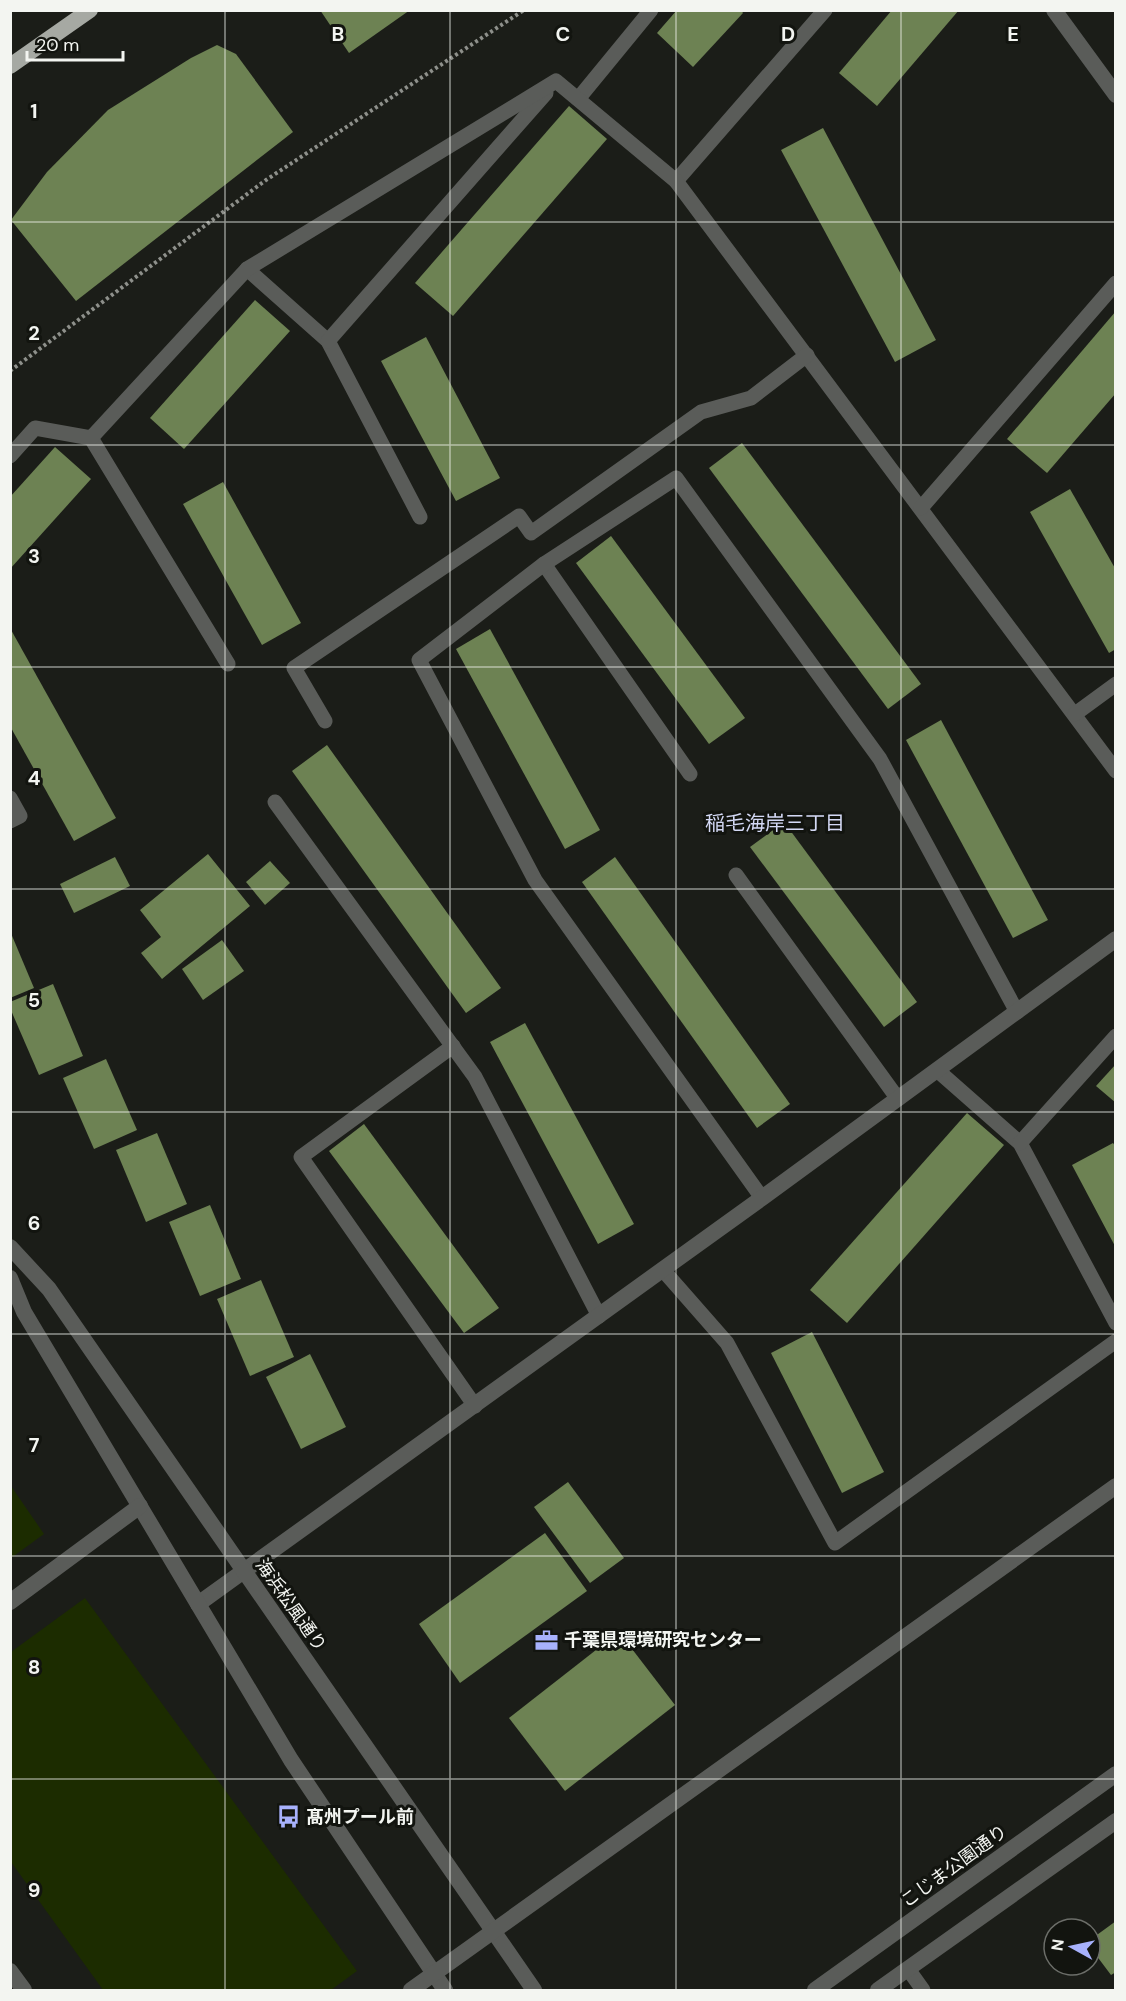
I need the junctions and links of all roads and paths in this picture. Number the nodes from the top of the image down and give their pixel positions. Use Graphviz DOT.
graph roads {
  1 [pos="90,10"];
  2 [pos="524,10"];
  3 [pos="651,10"];
  4 [pos="825,10"];
  5 [pos="1054,10"];
  6 [pos="10,66"];
  7 [pos="556,81"];
  8 [pos="1116,95"];
  9 [pos="578,99"];
  10 [pos="676,181"];
  11 [pos="247,269"];
  12 [pos="1116,283"];
  13 [pos="328,341"];
  14 [pos="807,355"];
  15 [pos="10,371"];
  16 [pos="91,438"];
  17 [pos="10,456"];
  18 [pos="921,508"];
  19 [pos="420,517"];
  20 [pos="544,564"];
  21 [pos="228,664"];
  22 [pos="1116,684"];
  23 [pos="1075,714"];
  24 [pos="326,721"];
  25 [pos="1116,771"];
  26 [pos="690,774"];
  27 [pos="10,798"];
  28 [pos="275,802"];
  29 [pos="10,821"];
  30 [pos="736,875"];
  31 [pos="1116,939"];
  32 [pos="1017,1012"];
  33 [pos="1116,1036"];
  34 [pos="453,1046"];
  35 [pos="937,1070"];
  36 [pos="898,1099"];
  37 [pos="1020,1143"];
  38 [pos="762,1198"];
  39 [pos="10,1247"];
  40 [pos="663,1270"];
  41 [pos="10,1278"];
  42 [pos="599,1316"];
  43 [pos="1116,1323"];
  44 [pos="1116,1341"];
  45 [pos="475,1406"];
  46 [pos="1116,1486"];
  47 [pos="140,1506"];
  48 [pos="245,1572"];
  49 [pos="10,1602"];
  50 [pos="198,1604"];
  51 [pos="1116,1773"];
  52 [pos="1116,1821"];
  53 [pos="493,1932"];
  54 [pos="908,1969"];
  55 [pos="10,1971"];
  56 [pos="434,1974"];
  57 [pos="23,1990"];
  58 [pos="411,1990"];
  59 [pos="445,1990"];
  60 [pos="534,1990"];
  61 [pos="815,1990"];
  62 [pos="878,1990"];
  63 [pos="923,1990"];
  1 -- 6 [label="highway"];
  2 -- 15 [label="path"];
  3 -- 9 [label="lane"];
  4 -- 10 [label="lane"];
  5 -- 8 [label="street"];
  7 -- 9 [label="lane"];
  7 -- 11 [label="lane"];
  7 -- 13 [label="lane"];
  9 -- 10 [label="lane"];
  10 -- 14 [label="lane"];
  11 -- 13 [label="lane"];
  11 -- 16 [label="lane"];
  12 -- 18 [label="lane"];
  13 -- 19 [label="lane"];
  14 -- 18 [label="lane"];
  14 -- 24 [label="lane"];
  16 -- 17 [label="lane"];
  16 -- 21 [label="lane"];
  18 -- 23 [label="lane"];
  20 -- 26 [label="lane"];
  20 -- 32 [label="lane"];
  20 -- 38 [label="lane"];
  22 -- 23 [label="lane"];
  23 -- 25 [label="lane"];
  27 -- 29 [label="lane"];
  28 -- 34 [label="lane"];
  30 -- 36 [label="lane"];
  31 -- 32 [label="street"];
  32 -- 35 [label="street"];
  33 -- 37 [label="lane"];
  34 -- 42 [label="lane"];
  34 -- 45 [label="lane"];
  35 -- 36 [label="street"];
  35 -- 37 [label="lane"];
  36 -- 38 [label="street"];
  37 -- 43 [label="lane"];
  38 -- 40 [label="street"];
  39 -- 48 [label="street, 海浜松風通り"];
  40 -- 42 [label="street"];
  40 -- 44 [label="lane"];
  41 -- 47 [label="street"];
  42 -- 45 [label="street"];
  45 -- 48 [label="street"];
  46 -- 53 [label="street"];
  47 -- 49 [label="street"];
  47 -- 50 [label="street"];
  48 -- 50 [label="street"];
  48 -- 53 [label="street, 海浜松風通り"];
  50 -- 56 [label="street"];
  51 -- 61 [label="street, こじま公園通り"];
  52 -- 54 [label="street"];
  53 -- 56 [label="street"];
  53 -- 60 [label="street, 海浜松風通り"];
  54 -- 62 [label="street"];
  54 -- 63 [label="lane"];
  55 -- 57 [label="street"];
  56 -- 58 [label="street"];
  56 -- 59 [label="street"];
}
